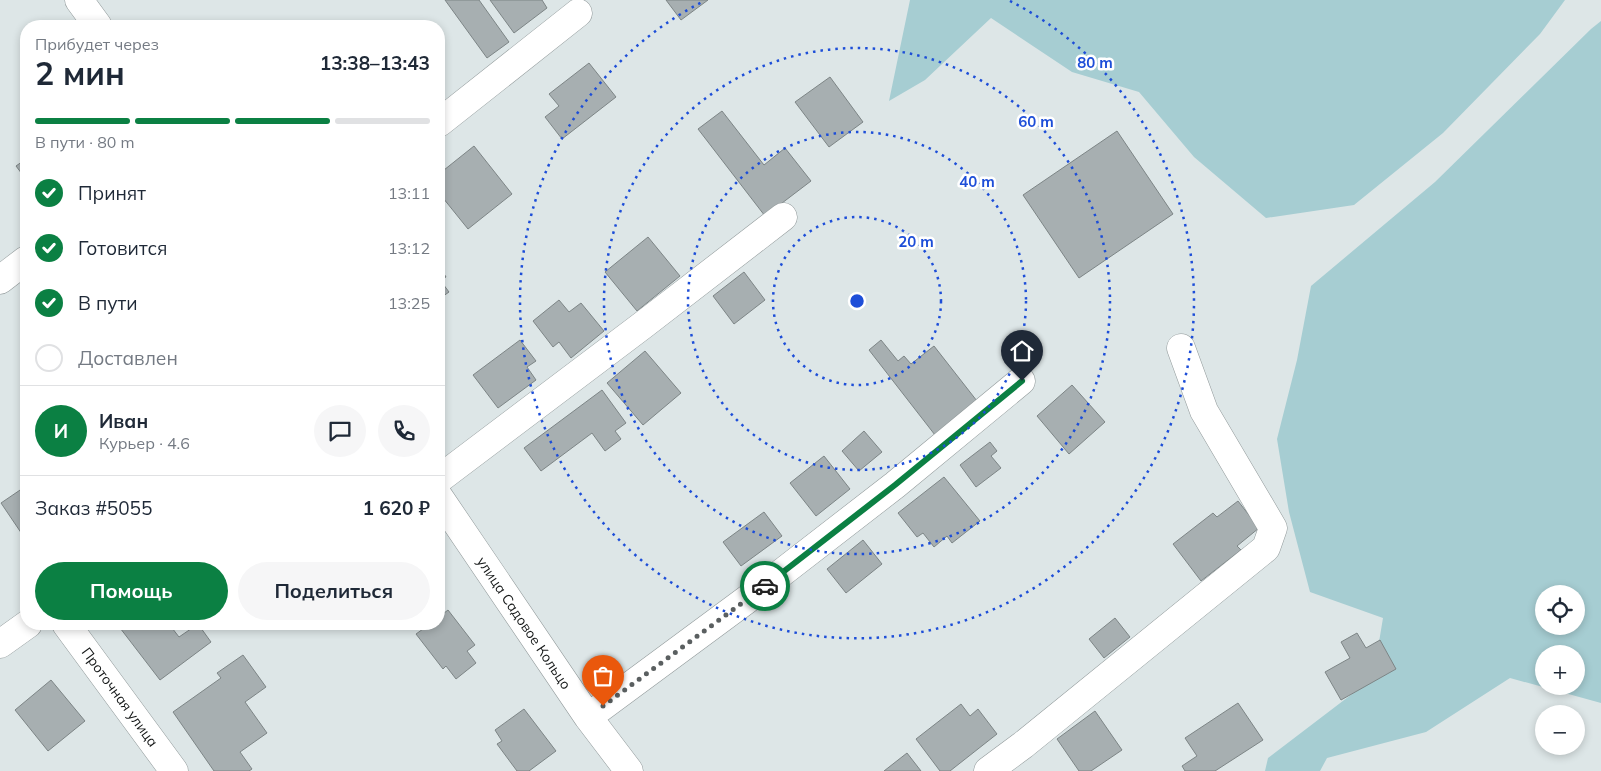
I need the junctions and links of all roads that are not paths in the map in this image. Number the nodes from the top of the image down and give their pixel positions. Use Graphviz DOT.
graph roads {
  1 [pos="79,0"];
  2 [pos="578,13"];
  3 [pos="94,20"];
  4 [pos="445,118"];
  5 [pos="783,217"];
  6 [pos="20,265"];
  7 [pos="0,280"];
  8 [pos="1181,348"];
  9 [pos="1022,381"];
  10 [pos="445,474"];
  11 [pos="445,506"];
  12 [pos="20,630"];
  13 [pos="70,630"];
  14 [pos="0,644"];
  15 [pos="588,717"];
  16 [pos="174,771"];
  17 [pos="629,771"];
  18 [pos="988,771"];
  1 -- 3 [label="street"];
  2 -- 4 [label="street"];
  5 -- 10 [label="street"];
  6 -- 7 [label="street"];
  8 -- 18 [label="street"];
  9 -- 15 [label="street"];
  11 -- 15 [label="street, улица Садовое Кольцо"];
  12 -- 14 [label="street"];
  13 -- 16 [label="street, Проточная улица"];
  15 -- 17 [label="street, улица Садовое Кольцо"];
}
